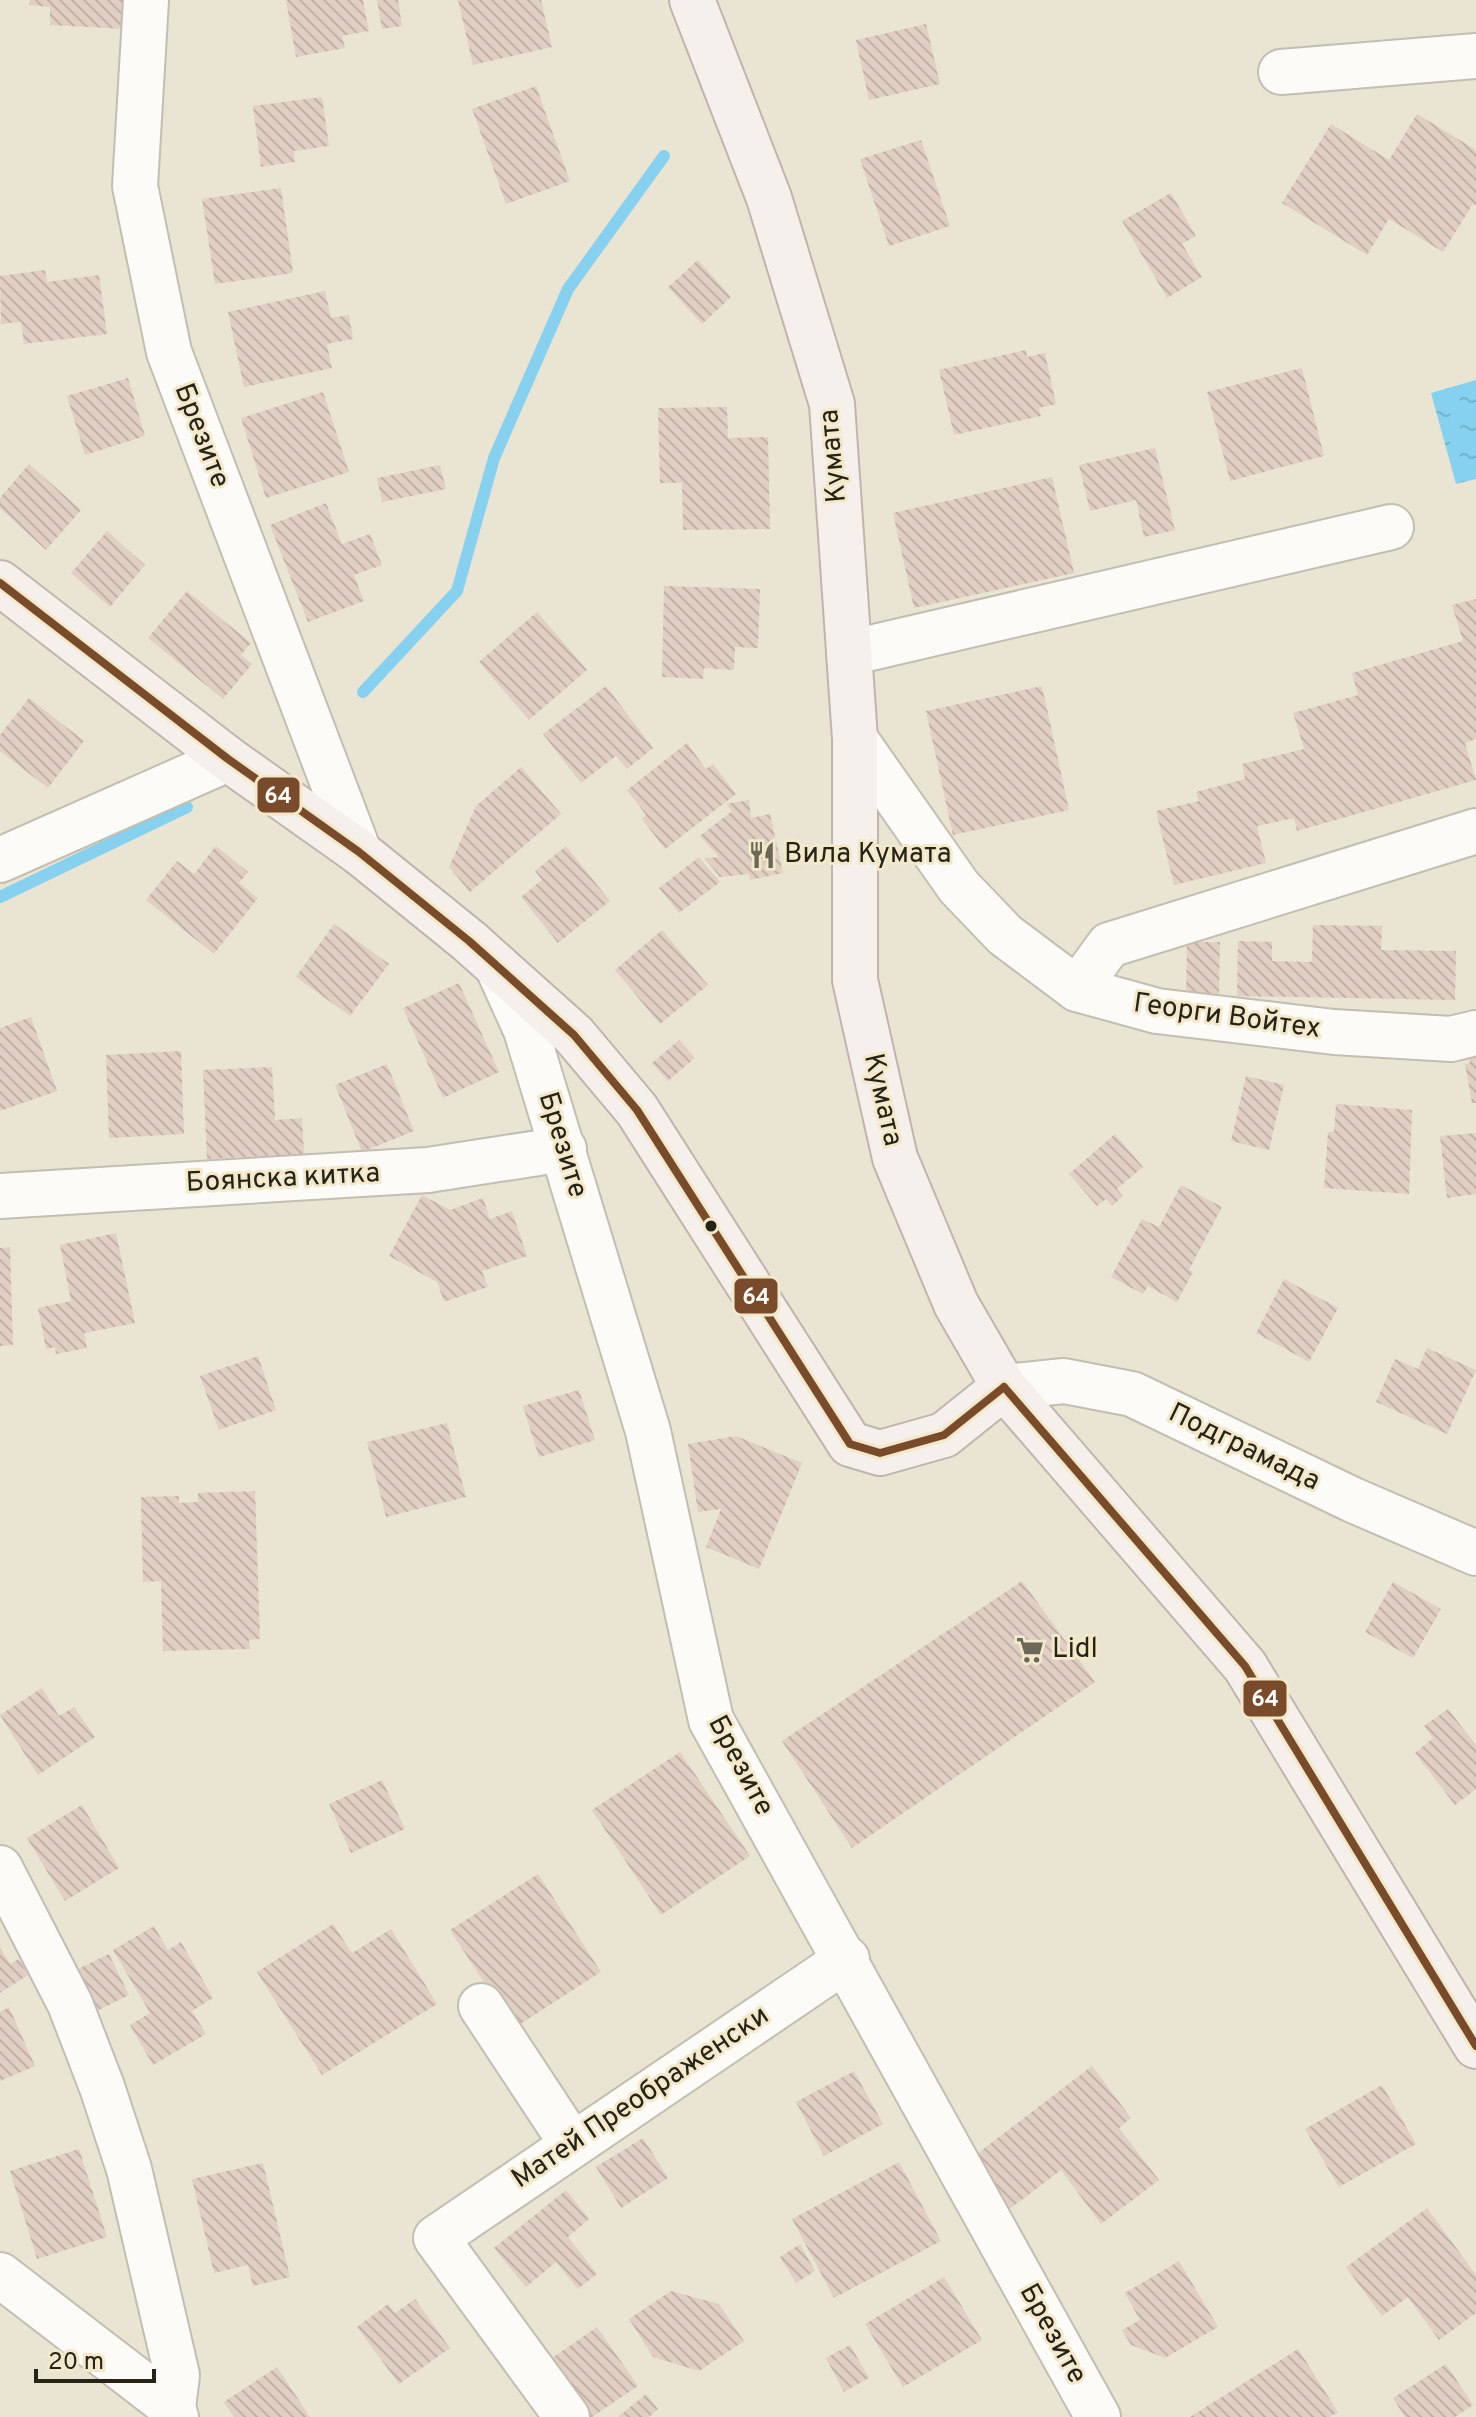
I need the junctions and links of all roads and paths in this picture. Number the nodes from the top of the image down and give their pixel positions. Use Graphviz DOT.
graph roads {
  1 [pos="146,0"];
  2 [pos="692,0"];
  3 [pos="1476,56"];
  4 [pos="1281,72"];
  5 [pos="1391,527"];
  6 [pos="0,583"];
  7 [pos="849,653"];
  8 [pos="855,739"];
  9 [pos="228,759"];
  10 [pos="1476,831"];
  11 [pos="359,852"];
  12 [pos="0,860"];
  13 [pos="497,966"];
  14 [pos="1077,989"];
  15 [pos="1476,1033"];
  16 [pos="564,1149"];
  17 [pos="0,1196"];
  18 [pos="1004,1387"];
  19 [pos="1476,1553"];
  20 [pos="0,1868"];
  21 [pos="847,1959"];
  22 [pos="481,2006"];
  23 [pos="1476,2046"];
  24 [pos="572,2144"];
  25 [pos="0,2275"];
  26 [pos="174,2413"];
  27 [pos="567,2417"];
  28 [pos="1098,2417"];
  1 -- 11 [label="street, Брезите"];
  2 -- 7 [label="main road, Кумата"];
  3 -- 4 [label="street"];
  5 -- 7 [label="street"];
  6 -- 9 [label="main road"];
  7 -- 8 [label="main road, Кумата"];
  8 -- 14 [label="street, Георги Войтех"];
  8 -- 18 [label="main road, Кумата"];
  9 -- 11 [label="main road"];
  9 -- 12 [label="street"];
  10 -- 14 [label="street"];
  11 -- 13 [label="main road"];
  13 -- 16 [label="street, Брезите"];
  13 -- 18 [label="main road"];
  14 -- 15 [label="street, Георги Войтех"];
  16 -- 17 [label="street, Боянска китка"];
  16 -- 21 [label="street, Брезите"];
  18 -- 19 [label="street, Подграмада"];
  18 -- 23 [label="main road, Кумата"];
  20 -- 26 [label="street"];
  21 -- 24 [label="street, Матей Преображенски"];
  21 -- 28 [label="street, Брезите"];
  22 -- 24 [label="street"];
  24 -- 27 [label="street, Матей Преображенски"];
  25 -- 26 [label="street"];
}
